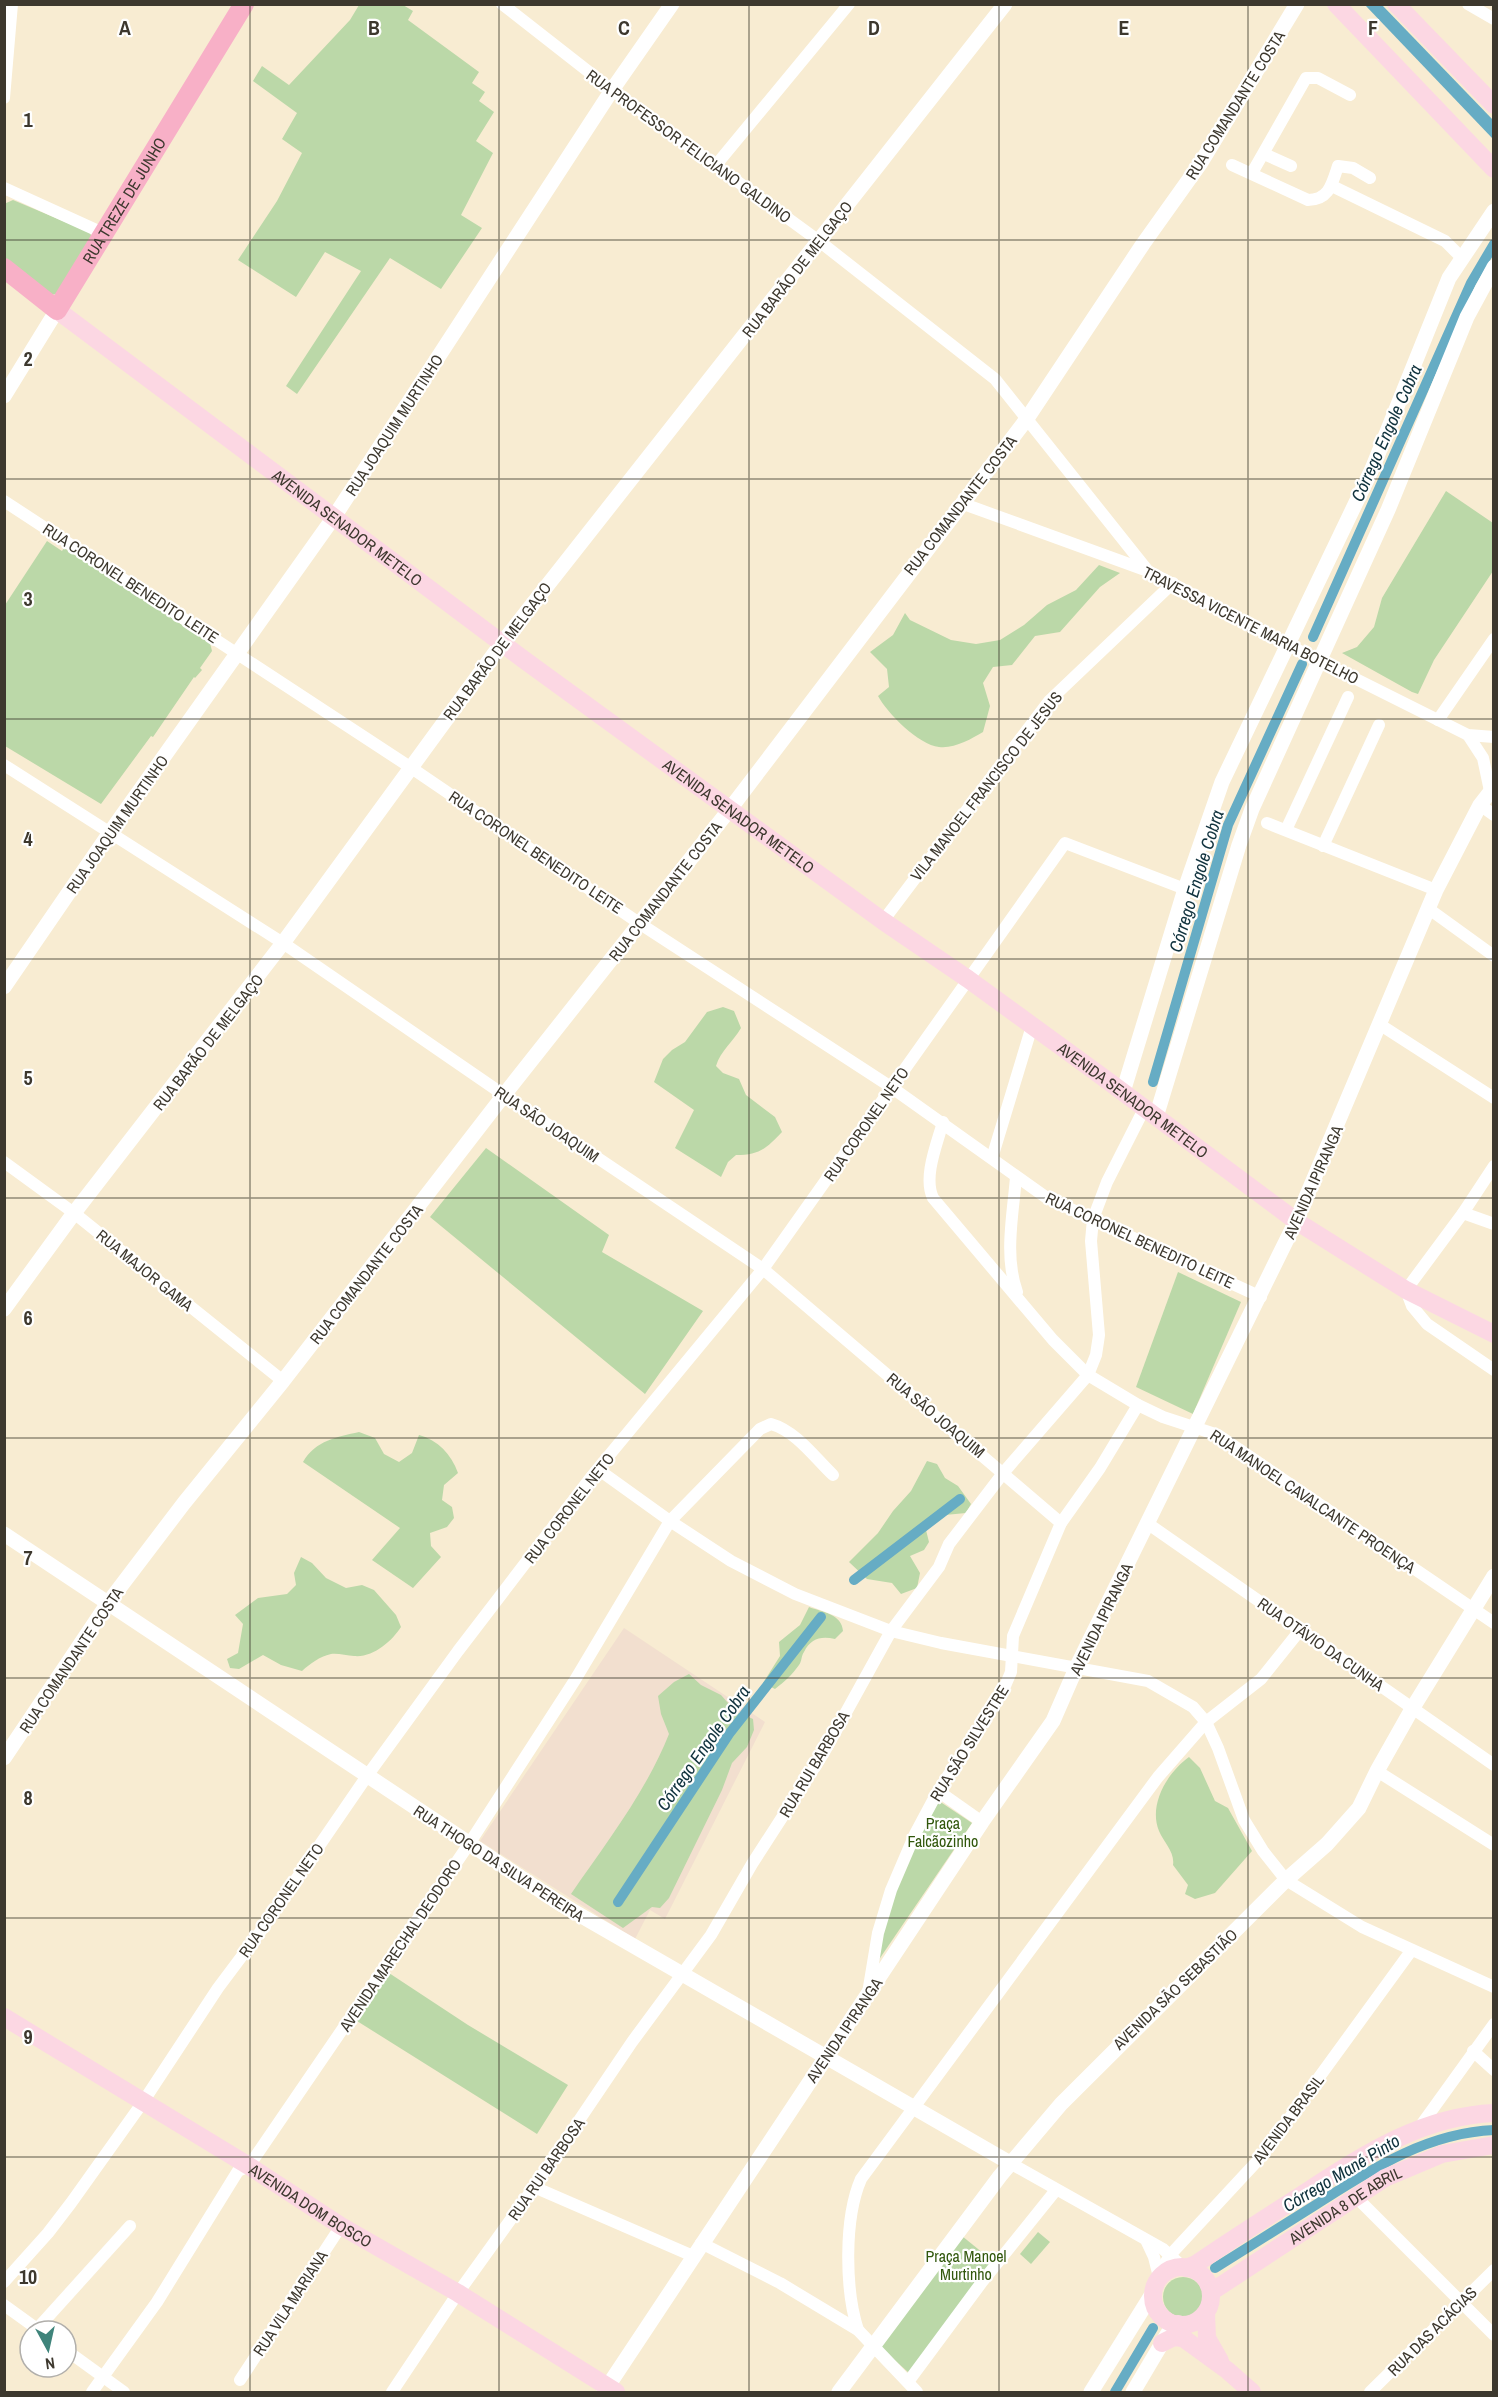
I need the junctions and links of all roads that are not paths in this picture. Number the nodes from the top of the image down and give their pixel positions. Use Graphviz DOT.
graph roads {
  1 [pos="12,4"];
  2 [pos="244,4"];
  3 [pos="502,4"];
  4 [pos="672,4"];
  5 [pos="849,4"];
  6 [pos="1005,4"];
  7 [pos="1297,4"];
  8 [pos="1336,4"];
  9 [pos="1396,4"];
  10 [pos="1468,4"];
  11 [pos="1494,19"];
  12 [pos="612,90"];
  13 [pos="1350,95"];
  14 [pos="4,98"];
  15 [pos="1494,105"];
  16 [pos="1264,154"];
  17 [pos="716,165"];
  18 [pos="1232,165"];
  19 [pos="1291,166"];
  20 [pos="1494,168"];
  21 [pos="1252,173"];
  22 [pos="1371,178"];
  23 [pos="1332,186"];
  24 [pos="4,188"];
  25 [pos="1494,211"];
  26 [pos="105,234"];
  27 [pos="819,241"];
  28 [pos="1462,258"];
  29 [pos="1494,267"];
  30 [pos="4,268"];
  31 [pos="57,310"];
  32 [pos="4,396"];
  33 [pos="1026,420"];
  34 [pos="4,501"];
  35 [pos="961,503"];
  36 [pos="334,517"];
  37 [pos="1148,571"];
  38 [pos="1173,583"];
  39 [pos="1494,639"];
  40 [pos="502,643"];
  41 [pos="1287,645"];
  42 [pos="238,653"];
  43 [pos="1320,661"];
  44 [pos="1348,697"];
  45 [pos="1438,720"];
  46 [pos="1379,724"];
  47 [pos="1468,735"];
  48 [pos="1494,737"];
  49 [pos="4,765"];
  50 [pos="410,767"];
  51 [pos="1492,789"];
  52 [pos="1480,805"];
  53 [pos="730,809"];
  54 [pos="1494,815"];
  55 [pos="1267,822"];
  56 [pos="111,831"];
  57 [pos="1286,831"];
  58 [pos="1323,846"];
  59 [pos="1185,889"];
  60 [pos="1436,890"];
  61 [pos="1428,909"];
  62 [pos="883,921"];
  63 [pos="639,923"];
  64 [pos="283,943"];
  65 [pos="1494,956"];
  66 [pos="968,979"];
  67 [pos="4,987"];
  68 [pos="1379,1024"];
  69 [pos="1032,1026"];
  70 [pos="891,1087"];
  71 [pos="1123,1092"];
  72 [pos="504,1095"];
  73 [pos="1494,1098"];
  74 [pos="1150,1113"];
  75 [pos="943,1122"];
  76 [pos="992,1158"];
  77 [pos="4,1162"];
  78 [pos="1494,1166"];
  79 [pos="1016,1177"];
  80 [pos="74,1213"];
  81 [pos="1463,1213"];
  82 [pos="1092,1219"];
  83 [pos="1296,1221"];
  84 [pos="1494,1224"];
  85 [pos="763,1269"];
  86 [pos="1406,1290"];
  87 [pos="1261,1297"];
  88 [pos="1019,1299"];
  89 [pos="4,1310"];
  90 [pos="1494,1334"];
  91 [pos="1494,1370"];
  92 [pos="1088,1375"];
  93 [pos="282,1381"];
  94 [pos="1138,1405"];
  95 [pos="1195,1426"];
  96 [pos="599,1470"];
  97 [pos="1004,1472"];
  98 [pos="833,1475"];
  99 [pos="670,1521"];
  100 [pos="1061,1522"];
  101 [pos="1147,1523"];
  102 [pos="4,1534"];
  103 [pos="1494,1576"];
  104 [pos="108,1603"];
  105 [pos="1475,1609"];
  106 [pos="1494,1623"];
  107 [pos="1300,1629"];
  108 [pos="891,1631"];
  109 [pos="1012,1655"];
  110 [pos="1077,1666"];
  111 [pos="1412,1709"];
  112 [pos="1206,1722"];
  113 [pos="4,1758"];
  114 [pos="1494,1765"];
  115 [pos="1377,1771"];
  116 [pos="367,1776"];
  117 [pos="938,1791"];
  118 [pos="982,1822"];
  119 [pos="469,1844"];
  120 [pos="1494,1845"];
  121 [pos="1286,1880"];
  122 [pos="1411,1951"];
  123 [pos="682,1975"];
  124 [pos="1494,1987"];
  125 [pos="868,1995"];
  126 [pos="4,2017"];
  127 [pos="1494,2024"];
  128 [pos="1473,2051"];
  129 [pos="826,2057"];
  130 [pos="1494,2070"];
  131 [pos="143,2102"];
  132 [pos="914,2107"];
  133 [pos="1494,2113"];
  134 [pos="1419,2128"];
  135 [pos="1494,2145"];
  136 [pos="1010,2163"];
  137 [pos="249,2166"];
  138 [pos="534,2187"];
  139 [pos="1056,2190"];
  140 [pos="1355,2196"];
  141 [pos="130,2226"];
  142 [pos="341,2226"];
  143 [pos="1145,2239"];
  144 [pos="697,2250"];
  145 [pos="1171,2254"];
  146 [pos="1185,2268"];
  147 [pos="1494,2270"];
  148 [pos="4,2282"];
  149 [pos="1157,2285"];
  150 [pos="1211,2292"];
  151 [pos="458,2293"];
  152 [pos="1462,2303"];
  153 [pos="4,2305"];
  154 [pos="1206,2313"];
  155 [pos="23,2319"];
  156 [pos="48,2319"];
  157 [pos="1178,2329"];
  158 [pos="858,2330"];
  159 [pos="1494,2335"];
  160 [pos="1162,2343"];
  161 [pos="873,2346"];
  162 [pos="78,2359"];
  163 [pos="1227,2370"];
  164 [pos="102,2377"];
  165 [pos="240,2380"];
  166 [pos="908,2382"];
  167 [pos="609,2391"];
  168 [pos="92,2392"];
  169 [pos="124,2392"];
  170 [pos="392,2392"];
  171 [pos="839,2392"];
  172 [pos="917,2392"];
  173 [pos="1091,2392"];
  174 [pos="1133,2392"];
  175 [pos="1252,2392"];
  176 [pos="1370,2392"];
  1 -- 14 [label="street"];
  2 -- 26 [label="main road, RUA TREZE DE JUNHO"];
  3 -- 12 [label="street, RUA PROFESSOR FELICIANO GALDINO"];
  4 -- 12 [label="street, RUA JOAQUIM MURTINHO"];
  5 -- 17 [label="street"];
  6 -- 27 [label="street, RUA BARÃO DE MELGAÇO"];
  7 -- 33 [label="street, RUA COMANDANTE COSTA"];
  8 -- 20 [label="main road"];
  9 -- 15 [label="main road"];
  10 -- 11 [label="street"];
  12 -- 17 [label="street, RUA PROFESSOR FELICIANO GALDINO"];
  12 -- 36 [label="street, RUA JOAQUIM MURTINHO"];
  13 -- 16 [label="street"];
  16 -- 19 [label="street"];
  16 -- 21 [label="street"];
  17 -- 27 [label="street, RUA PROFESSOR FELICIANO GALDINO"];
  18 -- 21 [label="street"];
  21 -- 23 [label="street"];
  22 -- 23 [label="street"];
  23 -- 28 [label="street"];
  24 -- 26 [label="street"];
  25 -- 28 [label="street"];
  26 -- 31 [label="main road, RUA TREZE DE JUNHO"];
  27 -- 33 [label="street, RUA PROFESSOR FELICIANO GALDINO"];
  27 -- 40 [label="street, RUA BARÃO DE MELGAÇO"];
  28 -- 41 [label="street"];
  29 -- 43 [label="street"];
  30 -- 31 [label="main road, AVENIDA SENADOR METELO"];
  31 -- 32 [label="street, RUA TREZE DE JUNHO"];
  31 -- 36 [label="main road, AVENIDA SENADOR METELO"];
  33 -- 35 [label="street, RUA COMANDANTE COSTA"];
  33 -- 37 [label="street, RUA PROFESSOR FELICIANO GALDINO"];
  34 -- 42 [label="street, RUA CORONEL BENEDITO LEITE"];
  35 -- 37 [label="street, TRAVESSA VICENTE MARIA BOTELHO"];
  35 -- 53 [label="street, RUA COMANDANTE COSTA"];
  36 -- 40 [label="main road, AVENIDA SENADOR METELO"];
  36 -- 42 [label="street, RUA JOAQUIM MURTINHO"];
  37 -- 38 [label="street, TRAVESSA VICENTE MARIA BOTELHO"];
  38 -- 41 [label="street, TRAVESSA VICENTE MARIA BOTELHO"];
  38 -- 62 [label="street, VILA MANOEL FRANCISCO DE JESUS"];
  39 -- 45 [label="street"];
  40 -- 50 [label="street, RUA BARÃO DE MELGAÇO"];
  40 -- 53 [label="main road, AVENIDA SENADOR METELO"];
  41 -- 43 [label="street, TRAVESSA VICENTE MARIA BOTELHO"];
  41 -- 59 [label="street"];
  42 -- 50 [label="street, RUA CORONEL BENEDITO LEITE"];
  42 -- 56 [label="street, RUA JOAQUIM MURTINHO"];
  43 -- 45 [label="street, TRAVESSA VICENTE MARIA BOTELHO"];
  43 -- 74 [label="street"];
  44 -- 57 [label="street"];
  45 -- 47 [label="street, TRAVESSA VICENTE MARIA BOTELHO"];
  46 -- 58 [label="street"];
  47 -- 48 [label="street, TRAVESSA VICENTE MARIA BOTELHO"];
  47 -- 51 [label="street"];
  49 -- 56 [label="street, RUA SÃO JOAQUIM"];
  50 -- 63 [label="street, RUA CORONEL BENEDITO LEITE"];
  50 -- 64 [label="street, RUA BARÃO DE MELGAÇO"];
  51 -- 52 [label="street, AVENIDA IPIRANGA"];
  52 -- 54 [label="street"];
  52 -- 60 [label="street, AVENIDA IPIRANGA"];
  53 -- 62 [label="main road, AVENIDA SENADOR METELO"];
  53 -- 63 [label="street, RUA COMANDANTE COSTA"];
  55 -- 57 [label="street"];
  56 -- 64 [label="street, RUA SÃO JOAQUIM"];
  56 -- 67 [label="street, RUA JOAQUIM MURTINHO"];
  57 -- 58 [label="street"];
  58 -- 60 [label="street"];
  59 -- 66 [label="street, RUA CORONEL NETO"];
  59 -- 71 [label="street"];
  60 -- 61 [label="street, AVENIDA IPIRANGA"];
  61 -- 65 [label="street"];
  61 -- 68 [label="street, AVENIDA IPIRANGA"];
  62 -- 66 [label="main road, AVENIDA SENADOR METELO"];
  63 -- 70 [label="street, RUA CORONEL BENEDITO LEITE"];
  63 -- 72 [label="street, RUA COMANDANTE COSTA"];
  64 -- 72 [label="street, RUA SÃO JOAQUIM"];
  64 -- 80 [label="street, RUA BARÃO DE MELGAÇO"];
  66 -- 69 [label="main road, AVENIDA SENADOR METELO"];
  66 -- 70 [label="street, RUA CORONEL NETO"];
  68 -- 73 [label="street"];
  68 -- 83 [label="street, AVENIDA IPIRANGA"];
  69 -- 71 [label="main road, AVENIDA SENADOR METELO"];
  69 -- 76 [label="street"];
  70 -- 75 [label="street, RUA CORONEL BENEDITO LEITE"];
  70 -- 85 [label="street, RUA CORONEL NETO"];
  71 -- 74 [label="main road, AVENIDA SENADOR METELO"];
  72 -- 85 [label="street, RUA SÃO JOAQUIM"];
  72 -- 93 [label="street, RUA COMANDANTE COSTA"];
  74 -- 82 [label="street, RUA RUI BARBOSA"];
  74 -- 83 [label="main road, AVENIDA SENADOR METELO"];
  75 -- 76 [label="street, RUA CORONEL BENEDITO LEITE"];
  75 -- 88 [label="street, RUA MANOEL CAVALCANTE PROENÇA"];
  76 -- 79 [label="street, RUA CORONEL BENEDITO LEITE"];
  77 -- 80 [label="street, RUA MAJOR GAMA"];
  78 -- 81 [label="street"];
  79 -- 82 [label="street, RUA CORONEL BENEDITO LEITE"];
  79 -- 88 [label="street, RUA MANOEL CAVALCANTE PROENÇA"];
  80 -- 89 [label="street, RUA BARÃO DE MELGAÇO"];
  80 -- 93 [label="street, RUA MAJOR GAMA"];
  81 -- 84 [label="street"];
  81 -- 86 [label="street"];
  82 -- 87 [label="street, RUA CORONEL BENEDITO LEITE"];
  82 -- 92 [label="street, RUA RUI BARBOSA"];
  83 -- 86 [label="main road, AVENIDA SENADOR METELO"];
  83 -- 87 [label="street, AVENIDA IPIRANGA"];
  85 -- 96 [label="street, RUA CORONEL NETO"];
  85 -- 97 [label="street, RUA SÃO JOAQUIM"];
  86 -- 90 [label="main road, AVENIDA SENADOR METELO"];
  86 -- 91 [label="street"];
  87 -- 95 [label="street, AVENIDA IPIRANGA"];
  88 -- 92 [label="street, RUA MANOEL CAVALCANTE PROENÇA"];
  92 -- 94 [label="street, RUA MANOEL CAVALCANTE PROENÇA"];
  92 -- 97 [label="street, RUA RUI BARBOSA"];
  93 -- 104 [label="street, RUA COMANDANTE COSTA"];
  94 -- 95 [label="street, RUA MANOEL CAVALCANTE PROENÇA"];
  94 -- 100 [label="street, RUA SÃO SILVESTRE"];
  95 -- 101 [label="street, AVENIDA IPIRANGA"];
  95 -- 105 [label="street, RUA MANOEL CAVALCANTE PROENÇA"];
  96 -- 99 [label="street"];
  96 -- 116 [label="street, RUA CORONEL NETO"];
  97 -- 100 [label="street, RUA SÃO JOAQUIM"];
  97 -- 108 [label="street, RUA RUI BARBOSA"];
  98 -- 99 [label="street, AVENIDA MARECHAL DEODORO"];
  99 -- 108 [label="street"];
  99 -- 119 [label="street, AVENIDA MARECHAL DEODORO"];
  100 -- 109 [label="street, RUA SÃO SILVESTRE"];
  101 -- 107 [label="street, RUA OTÁVIO DA CUNHA"];
  101 -- 110 [label="street, AVENIDA IPIRANGA"];
  102 -- 104 [label="street, RUA THOGO DA SILVA PEREIRA"];
  103 -- 105 [label="street, AVENIDA SÃO SEBASTIÃO"];
  104 -- 113 [label="street, RUA COMANDANTE COSTA"];
  104 -- 116 [label="street, RUA THOGO DA SILVA PEREIRA"];
  105 -- 106 [label="street, RUA MANOEL CAVALCANTE PROENÇA"];
  105 -- 111 [label="street, AVENIDA SÃO SEBASTIÃO"];
  107 -- 111 [label="street, RUA OTÁVIO DA CUNHA"];
  107 -- 112 [label="street"];
  108 -- 109 [label="street"];
  108 -- 123 [label="street, RUA RUI BARBOSA"];
  109 -- 110 [label="street"];
  109 -- 117 [label="street, RUA SÃO SILVESTRE"];
  110 -- 112 [label="street"];
  110 -- 118 [label="street, AVENIDA IPIRANGA"];
  111 -- 114 [label="street, RUA OTÁVIO DA CUNHA"];
  111 -- 115 [label="street, AVENIDA SÃO SEBASTIÃO"];
  112 -- 121 [label="street"];
  112 -- 132 [label="street"];
  115 -- 120 [label="street"];
  115 -- 121 [label="street, AVENIDA SÃO SEBASTIÃO"];
  116 -- 119 [label="street, RUA THOGO DA SILVA PEREIRA"];
  116 -- 131 [label="street, RUA CORONEL NETO"];
  117 -- 118 [label="street"];
  117 -- 125 [label="street, RUA SÃO SILVESTRE"];
  118 -- 125 [label="street, AVENIDA IPIRANGA"];
  119 -- 123 [label="street, RUA THOGO DA SILVA PEREIRA"];
  119 -- 137 [label="street, AVENIDA MARECHAL DEODORO"];
  121 -- 122 [label="street"];
  121 -- 136 [label="street, AVENIDA SÃO SEBASTIÃO"];
  122 -- 124 [label="street"];
  122 -- 145 [label="street, AVENIDA BRASIL"];
  123 -- 129 [label="street, RUA THOGO DA SILVA PEREIRA"];
  123 -- 138 [label="street, RUA RUI BARBOSA"];
  125 -- 129 [label="street, AVENIDA IPIRANGA"];
  126 -- 131 [label="main road, AVENIDA DOM BOSCO"];
  127 -- 128 [label="street"];
  128 -- 130 [label="street"];
  128 -- 134 [label="street"];
  129 -- 132 [label="street, RUA THOGO DA SILVA PEREIRA"];
  129 -- 144 [label="street, AVENIDA IPIRANGA"];
  131 -- 137 [label="main road, AVENIDA DOM BOSCO"];
  131 -- 148 [label="street, RUA CORONEL NETO"];
  132 -- 136 [label="street, RUA THOGO DA SILVA PEREIRA"];
  132 -- 158 [label="street"];
  133 -- 134 [label="main road, AVENIDA 8 DE ABRIL"];
  134 -- 146 [label="main road, AVENIDA 8 DE ABRIL"];
  135 -- 140 [label="main road, AVENIDA 8 DE ABRIL"];
  136 -- 139 [label="street"];
  136 -- 161 [label="street, AVENIDA SÃO SEBASTIÃO"];
  137 -- 142 [label="main road, AVENIDA DOM BOSCO"];
  137 -- 164 [label="street, AVENIDA MARECHAL DEODORO"];
  138 -- 144 [label="street"];
  138 -- 151 [label="street, RUA RUI BARBOSA"];
  139 -- 143 [label="street"];
  139 -- 166 [label="street"];
  140 -- 150 [label="main road, AVENIDA 8 DE ABRIL"];
  140 -- 152 [label="street"];
  141 -- 156 [label="street"];
  142 -- 151 [label="main road, AVENIDA DOM BOSCO"];
  142 -- 165 [label="street, RUA VILA MARIANA"];
  143 -- 145 [label="street"];
  143 -- 149 [label="street"];
  144 -- 158 [label="street"];
  144 -- 167 [label="street, AVENIDA IPIRANGA"];
  145 -- 146 [label="street"];
  145 -- 149 [label="street, AVENIDA BRASIL"];
  146 -- 149 [label="main road"];
  146 -- 150 [label="main road"];
  147 -- 152 [label="street, RUA DAS ACÁCIAS"];
  149 -- 157 [label="main road"];
  149 -- 173 [label="street"];
  150 -- 154 [label="main road"];
  151 -- 167 [label="main road, AVENIDA DOM BOSCO"];
  151 -- 170 [label="street, RUA RUI BARBOSA"];
  152 -- 159 [label="street"];
  152 -- 176 [label="street, RUA DAS ACÁCIAS"];
  153 -- 155 [label="street"];
  154 -- 157 [label="main road"];
  154 -- 163 [label="main road"];
  157 -- 160 [label="main road"];
  157 -- 163 [label="main road"];
  158 -- 161 [label="street"];
  160 -- 174 [label="street"];
  161 -- 166 [label="street"];
  161 -- 171 [label="street, AVENIDA SÃO SEBASTIÃO"];
  162 -- 164 [label="street"];
  163 -- 175 [label="main road"];
  164 -- 168 [label="street, AVENIDA MARECHAL DEODORO"];
  164 -- 169 [label="street"];
  166 -- 172 [label="street"];
}
